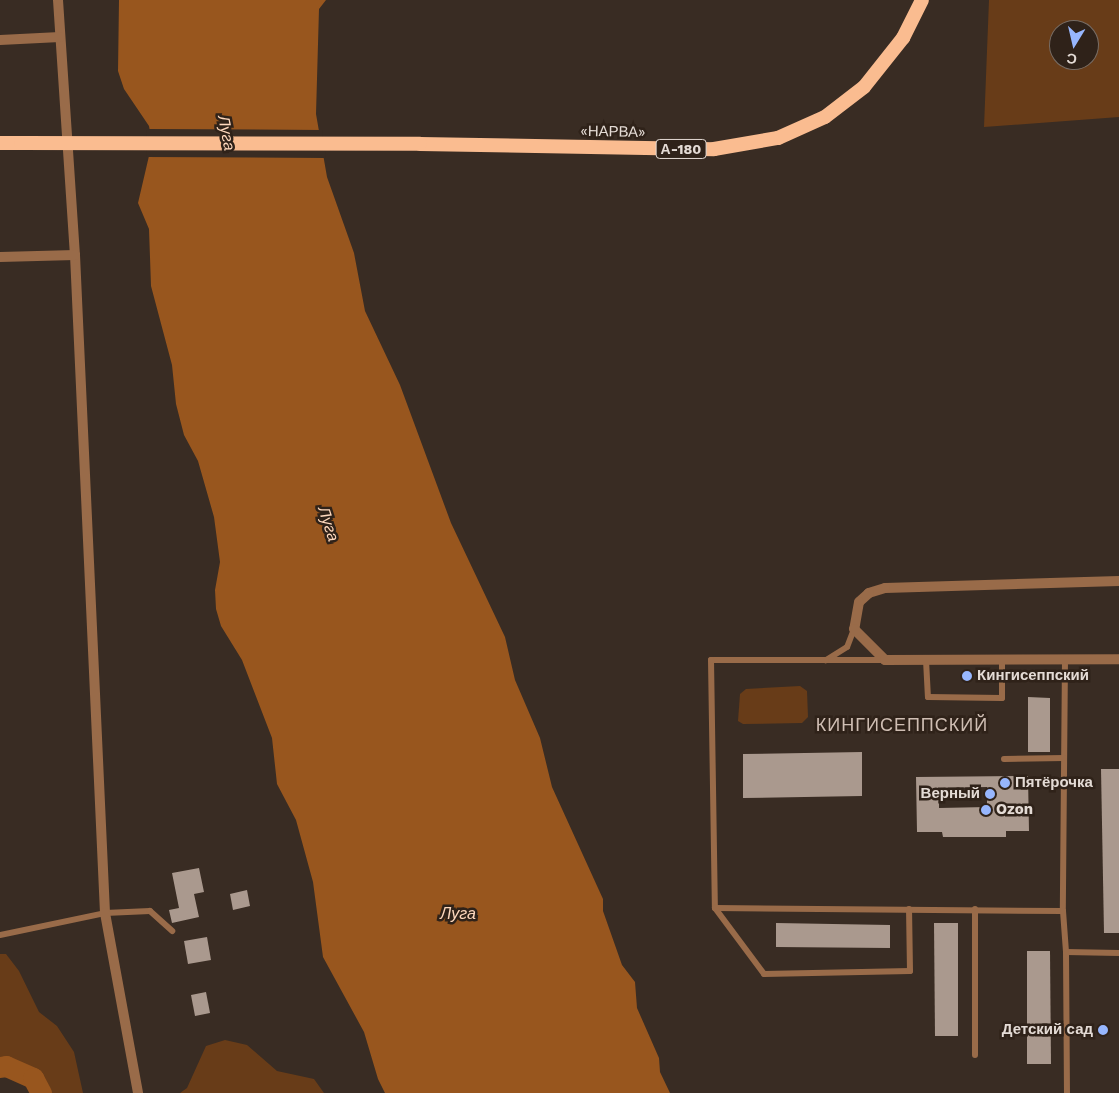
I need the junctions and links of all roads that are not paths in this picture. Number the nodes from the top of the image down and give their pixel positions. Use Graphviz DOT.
graph roads {
  1 [pos="58,0"];
  2 [pos="922,0"];
  3 [pos="60,38"];
  4 [pos="0,40"];
  5 [pos="0,143"];
  6 [pos="75,255"];
  7 [pos="0,257"];
  8 [pos="1119,581"];
  9 [pos="854,629"];
  10 [pos="1065,659"];
  11 [pos="1119,659"];
  12 [pos="826,660"];
  13 [pos="885,660"];
  14 [pos="926,660"];
  15 [pos="1002,660"];
  16 [pos="1064,758"];
  17 [pos="1004,759"];
  18 [pos="715,908"];
  19 [pos="909,909"];
  20 [pos="976,909"];
  21 [pos="1063,911"];
  22 [pos="105,913"];
  23 [pos="172,931"];
  24 [pos="0,935"];
  25 [pos="1066,952"];
  26 [pos="1119,953"];
  27 [pos="975,1055"];
  28 [pos="138,1093"];
  29 [pos="1067,1093"];
  1 -- 3 [label="street"];
  2 -- 5 [label="highway, «НАРВА» / А-180, bridge"];
  3 -- 4 [label="street"];
  3 -- 6 [label="street"];
  6 -- 7 [label="street"];
  6 -- 22 [label="street"];
  8 -- 9 [label="street"];
  9 -- 12 [label="lane"];
  9 -- 13 [label="street"];
  10 -- 11 [label="street"];
  10 -- 15 [label="street"];
  10 -- 16 [label="lane"];
  12 -- 13 [label="lane"];
  12 -- 18 [label="lane"];
  13 -- 14 [label="street"];
  14 -- 15 [label="street"];
  14 -- 15 [label="lane"];
  16 -- 17 [label="lane"];
  16 -- 21 [label="lane"];
  18 -- 19 [label="lane"];
  18 -- 19 [label="lane"];
  19 -- 20 [label="lane"];
  20 -- 21 [label="lane"];
  20 -- 27 [label="lane"];
  21 -- 25 [label="lane"];
  22 -- 23 [label="lane"];
  22 -- 24 [label="lane"];
  22 -- 28 [label="street"];
  25 -- 26 [label="lane"];
  25 -- 29 [label="lane"];
}
